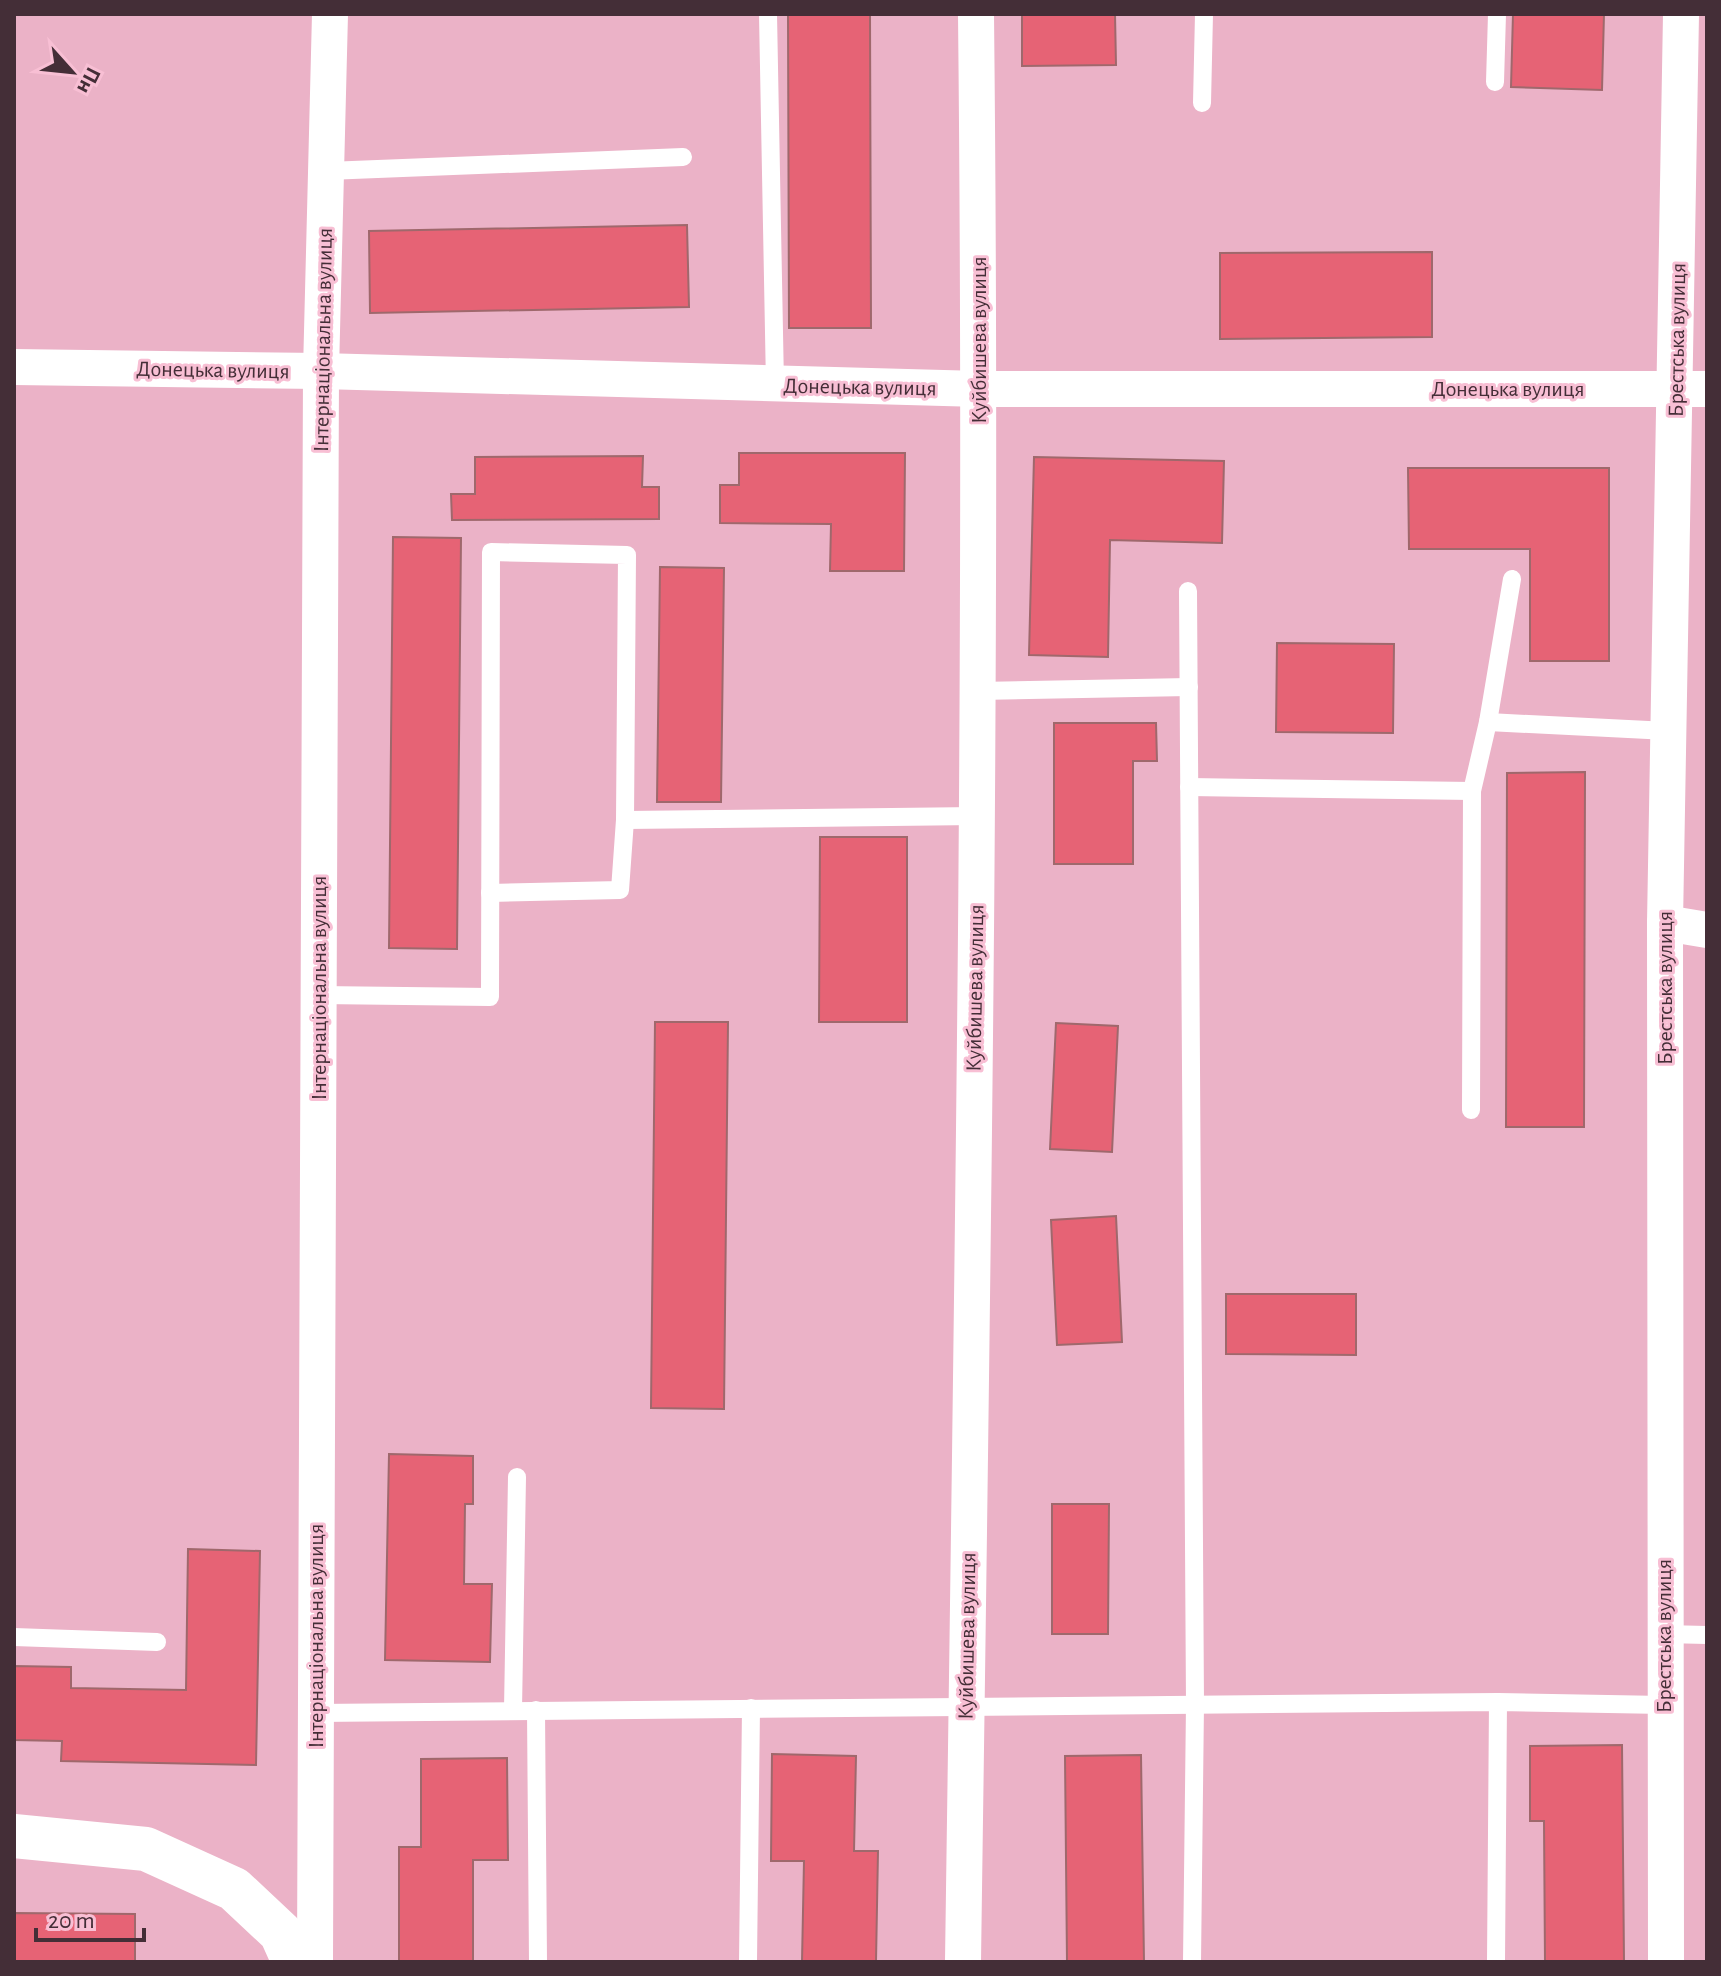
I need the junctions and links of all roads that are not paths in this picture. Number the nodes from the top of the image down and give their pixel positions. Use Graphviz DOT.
graph roads {
  1 [pos="330,14"];
  2 [pos="768,14"];
  3 [pos="976,14"];
  4 [pos="1204,14"];
  5 [pos="1497,14"];
  6 [pos="1681,14"];
  7 [pos="1495,82"];
  8 [pos="1202,103"];
  9 [pos="683,157"];
  10 [pos="327,171"];
  11 [pos="14,367"];
  12 [pos="321,371"];
  13 [pos="775,385"];
  14 [pos="980,389"];
  15 [pos="1692,389"];
  16 [pos="1512,579"];
  17 [pos="1188,591"];
  18 [pos="1189,687"];
  19 [pos="978,691"];
  20 [pos="1488,722"];
  21 [pos="1668,731"];
  22 [pos="1189,787"];
  23 [pos="1472,791"];
  24 [pos="977,816"];
  25 [pos="625,820"];
  26 [pos="490,893"];
  27 [pos="1665,923"];
  28 [pos="1707,930"];
  29 [pos="319,995"];
  30 [pos="1471,1110"];
  31 [pos="517,1477"];
  32 [pos="1664,1634"];
  33 [pos="1707,1635"];
  34 [pos="14,1637"];
  35 [pos="157,1642"];
  36 [pos="1498,1702"];
  37 [pos="1195,1704"];
  38 [pos="966,1705"];
  39 [pos="1664,1705"];
  40 [pos="751,1708"];
  41 [pos="513,1710"];
  42 [pos="536,1710"];
  43 [pos="316,1713"];
  44 [pos="14,1836"];
  45 [pos="294,1962"];
  46 [pos="315,1962"];
  47 [pos="538,1962"];
  48 [pos="748,1962"];
  49 [pos="963,1962"];
  50 [pos="1192,1962"];
  51 [pos="1496,1962"];
  52 [pos="1666,1962"];
  1 -- 10 [label="street, Інтернаціональна вулиця"];
  2 -- 13 [label="lane"];
  3 -- 14 [label="street, Куйбишева вулиця"];
  4 -- 8 [label="lane"];
  5 -- 7 [label="lane"];
  6 -- 15 [label="street, Брестська вулиця"];
  9 -- 10 [label="lane"];
  10 -- 12 [label="street, Інтернаціональна вулиця"];
  11 -- 12 [label="street, Донецька вулиця"];
  12 -- 13 [label="street, Донецька вулиця"];
  12 -- 29 [label="street, Інтернаціональна вулиця"];
  13 -- 14 [label="street, Донецька вулиця"];
  14 -- 15 [label="street, Донецька вулиця"];
  14 -- 19 [label="street, Куйбишева вулиця"];
  15 -- 21 [label="street, Брестська вулиця"];
  16 -- 20 [label="lane"];
  17 -- 18 [label="lane"];
  18 -- 19 [label="lane"];
  18 -- 22 [label="lane"];
  19 -- 24 [label="street, Куйбишева вулиця"];
  20 -- 21 [label="lane"];
  20 -- 23 [label="lane"];
  21 -- 27 [label="street, Брестська вулиця"];
  22 -- 23 [label="lane"];
  22 -- 37 [label="lane"];
  23 -- 30 [label="lane"];
  24 -- 25 [label="lane"];
  24 -- 38 [label="street, Куйбишева вулиця"];
  25 -- 26 [label="lane"];
  25 -- 26 [label="lane"];
  26 -- 29 [label="lane"];
  27 -- 28 [label="street"];
  27 -- 32 [label="street, Брестська вулиця"];
  29 -- 43 [label="street, Інтернаціональна вулиця"];
  31 -- 41 [label="lane"];
  32 -- 33 [label="lane"];
  32 -- 39 [label="street, Брестська вулиця"];
  34 -- 35 [label="lane"];
  36 -- 37 [label="lane"];
  36 -- 39 [label="lane"];
  36 -- 51 [label="lane"];
  37 -- 38 [label="lane"];
  37 -- 50 [label="lane"];
  38 -- 40 [label="lane"];
  38 -- 49 [label="street, Куйбишева вулиця"];
  39 -- 52 [label="street, Брестська вулиця"];
  40 -- 42 [label="lane"];
  40 -- 48 [label="lane"];
  41 -- 42 [label="lane"];
  41 -- 43 [label="lane"];
  42 -- 47 [label="lane"];
  43 -- 46 [label="street, Інтернаціональна вулиця"];
  44 -- 45 [label="main road"];
}
